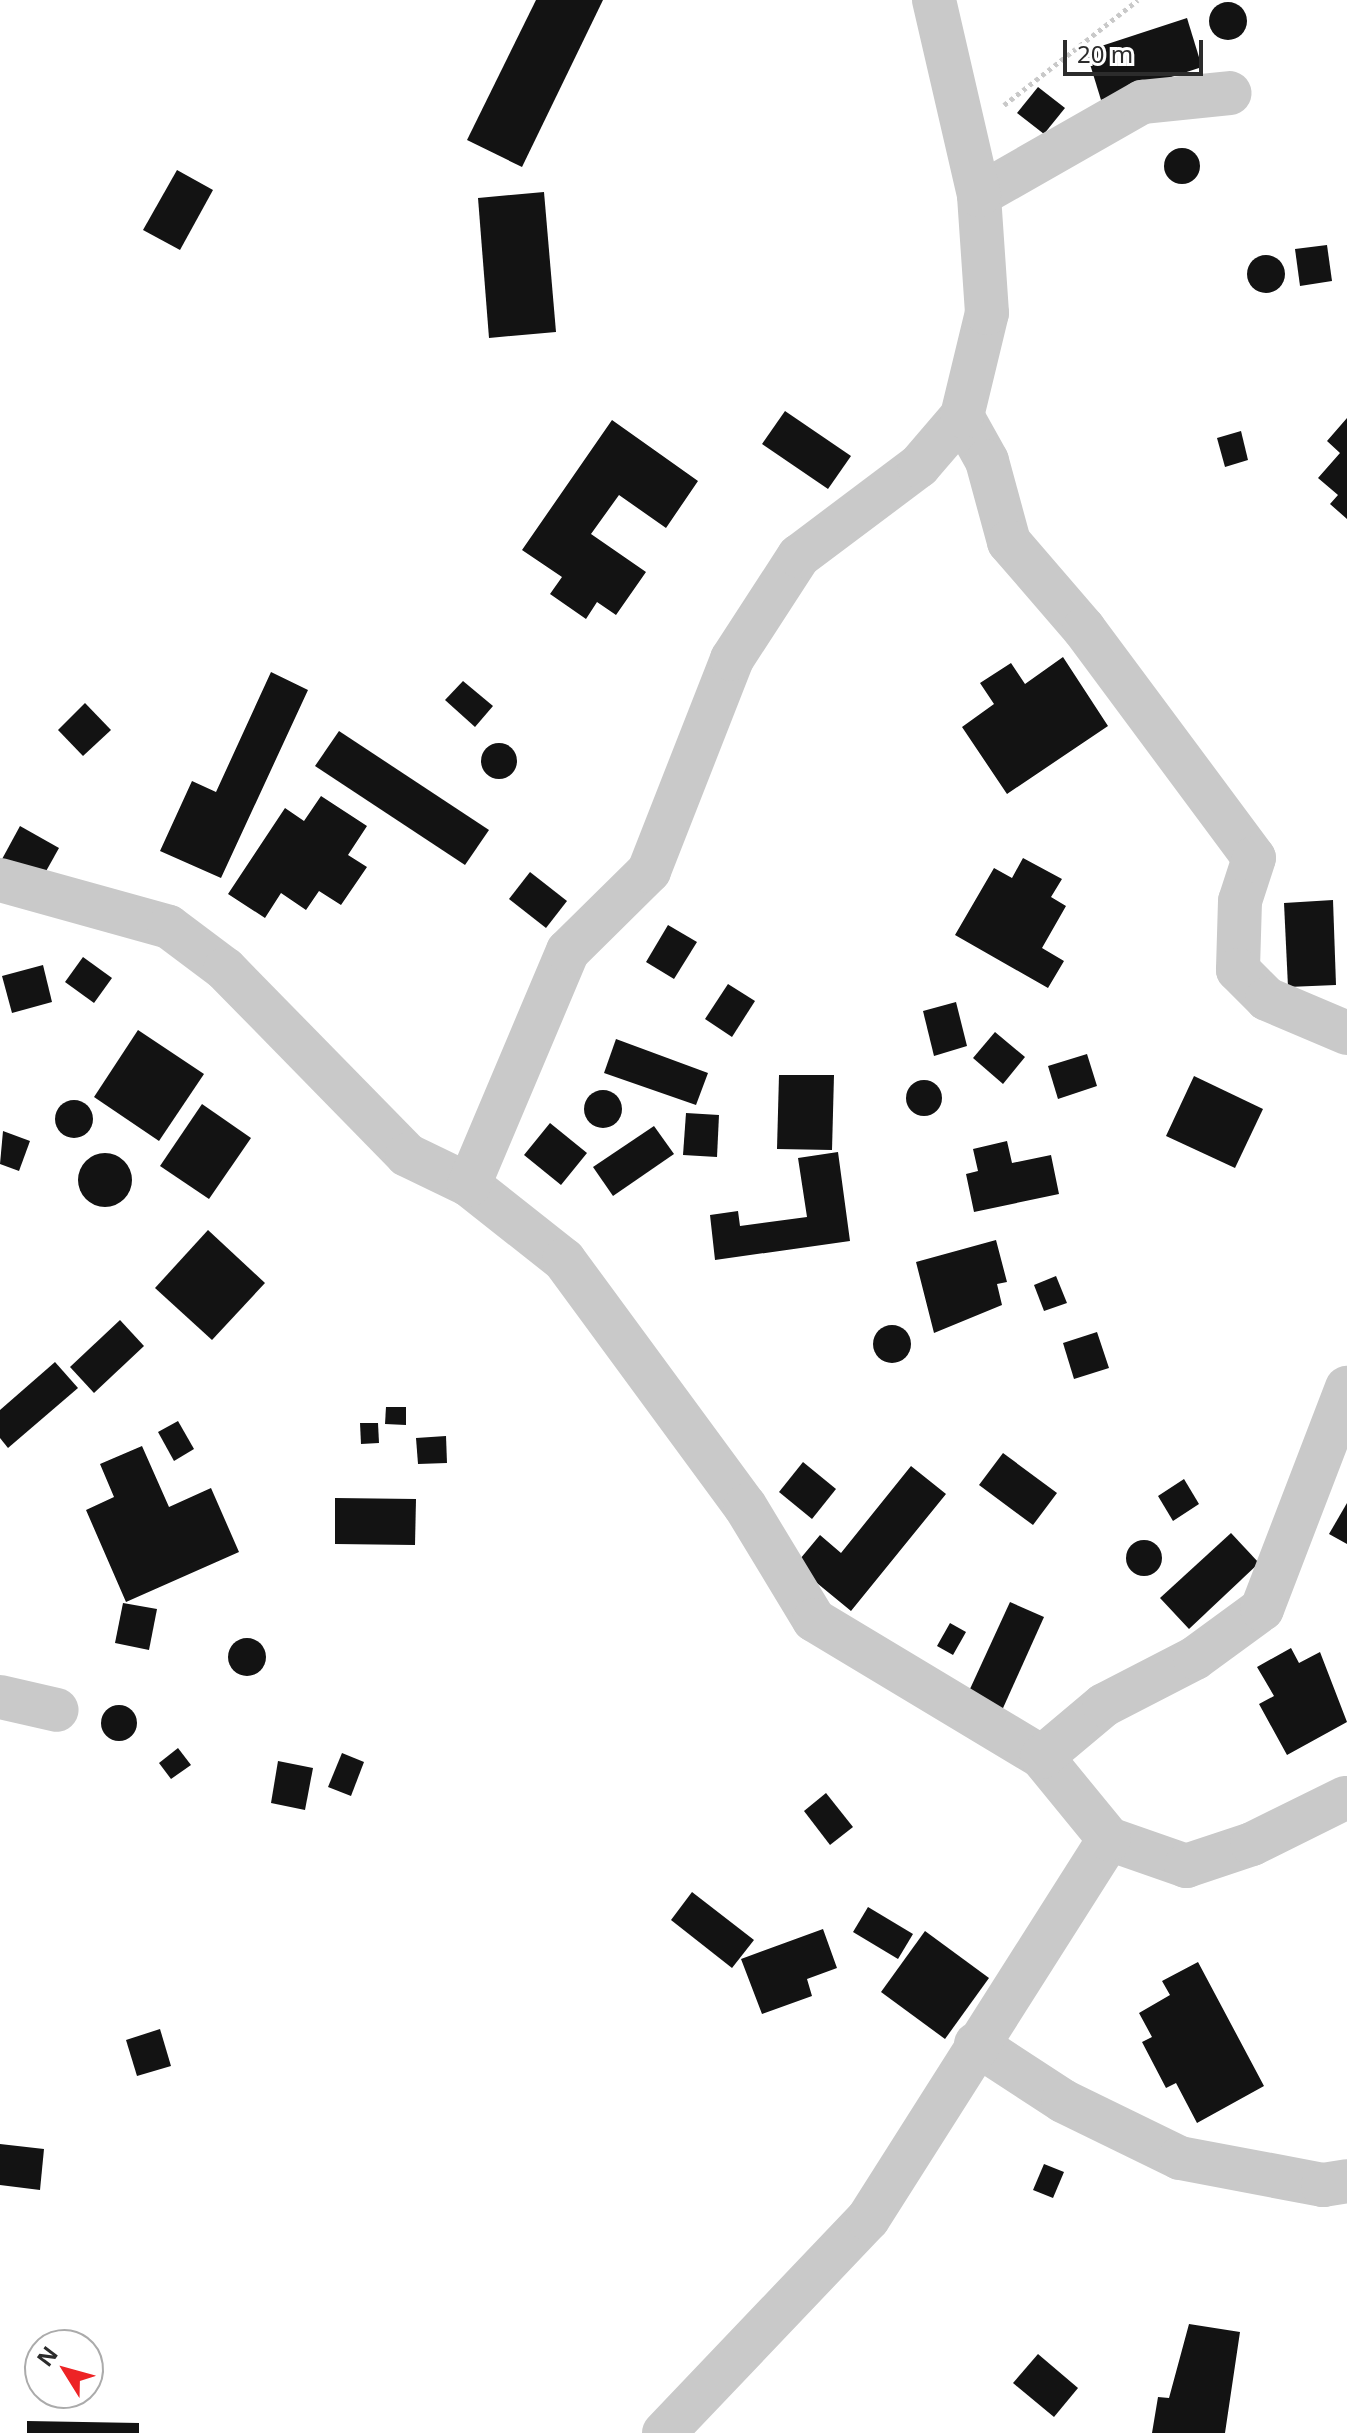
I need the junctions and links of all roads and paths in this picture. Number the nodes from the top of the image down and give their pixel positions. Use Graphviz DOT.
graph roads {
  1 [pos="934,0"];
  2 [pos="1138,0"];
  3 [pos="1230,93"];
  4 [pos="968,132"];
  5 [pos="979,195"];
  6 [pos="962,416"];
  7 [pos="0,880"];
  8 [pos="1347,1033"];
  9 [pos="469,1185"];
  10 [pos="1347,1388"];
  11 [pos="0,1697"];
  12 [pos="57,1710"];
  13 [pos="1042,1757"];
  14 [pos="1345,1798"];
  15 [pos="1109,1839"];
  16 [pos="976,2044"];
  17 [pos="1347,2181"];
  18 [pos="664,2433"];
  1 -- 4 [label="street"];
  2 -- 4 [label="path"];
  3 -- 5 [label="street"];
  4 -- 5 [label="street"];
  5 -- 6 [label="street"];
  6 -- 8 [label="street"];
  6 -- 9 [label="street"];
  7 -- 9 [label="street"];
  9 -- 13 [label="street"];
  10 -- 13 [label="street"];
  11 -- 12 [label="street"];
  13 -- 15 [label="street"];
  14 -- 15 [label="street"];
  15 -- 16 [label="street"];
  16 -- 17 [label="street"];
  16 -- 18 [label="street"];
}
